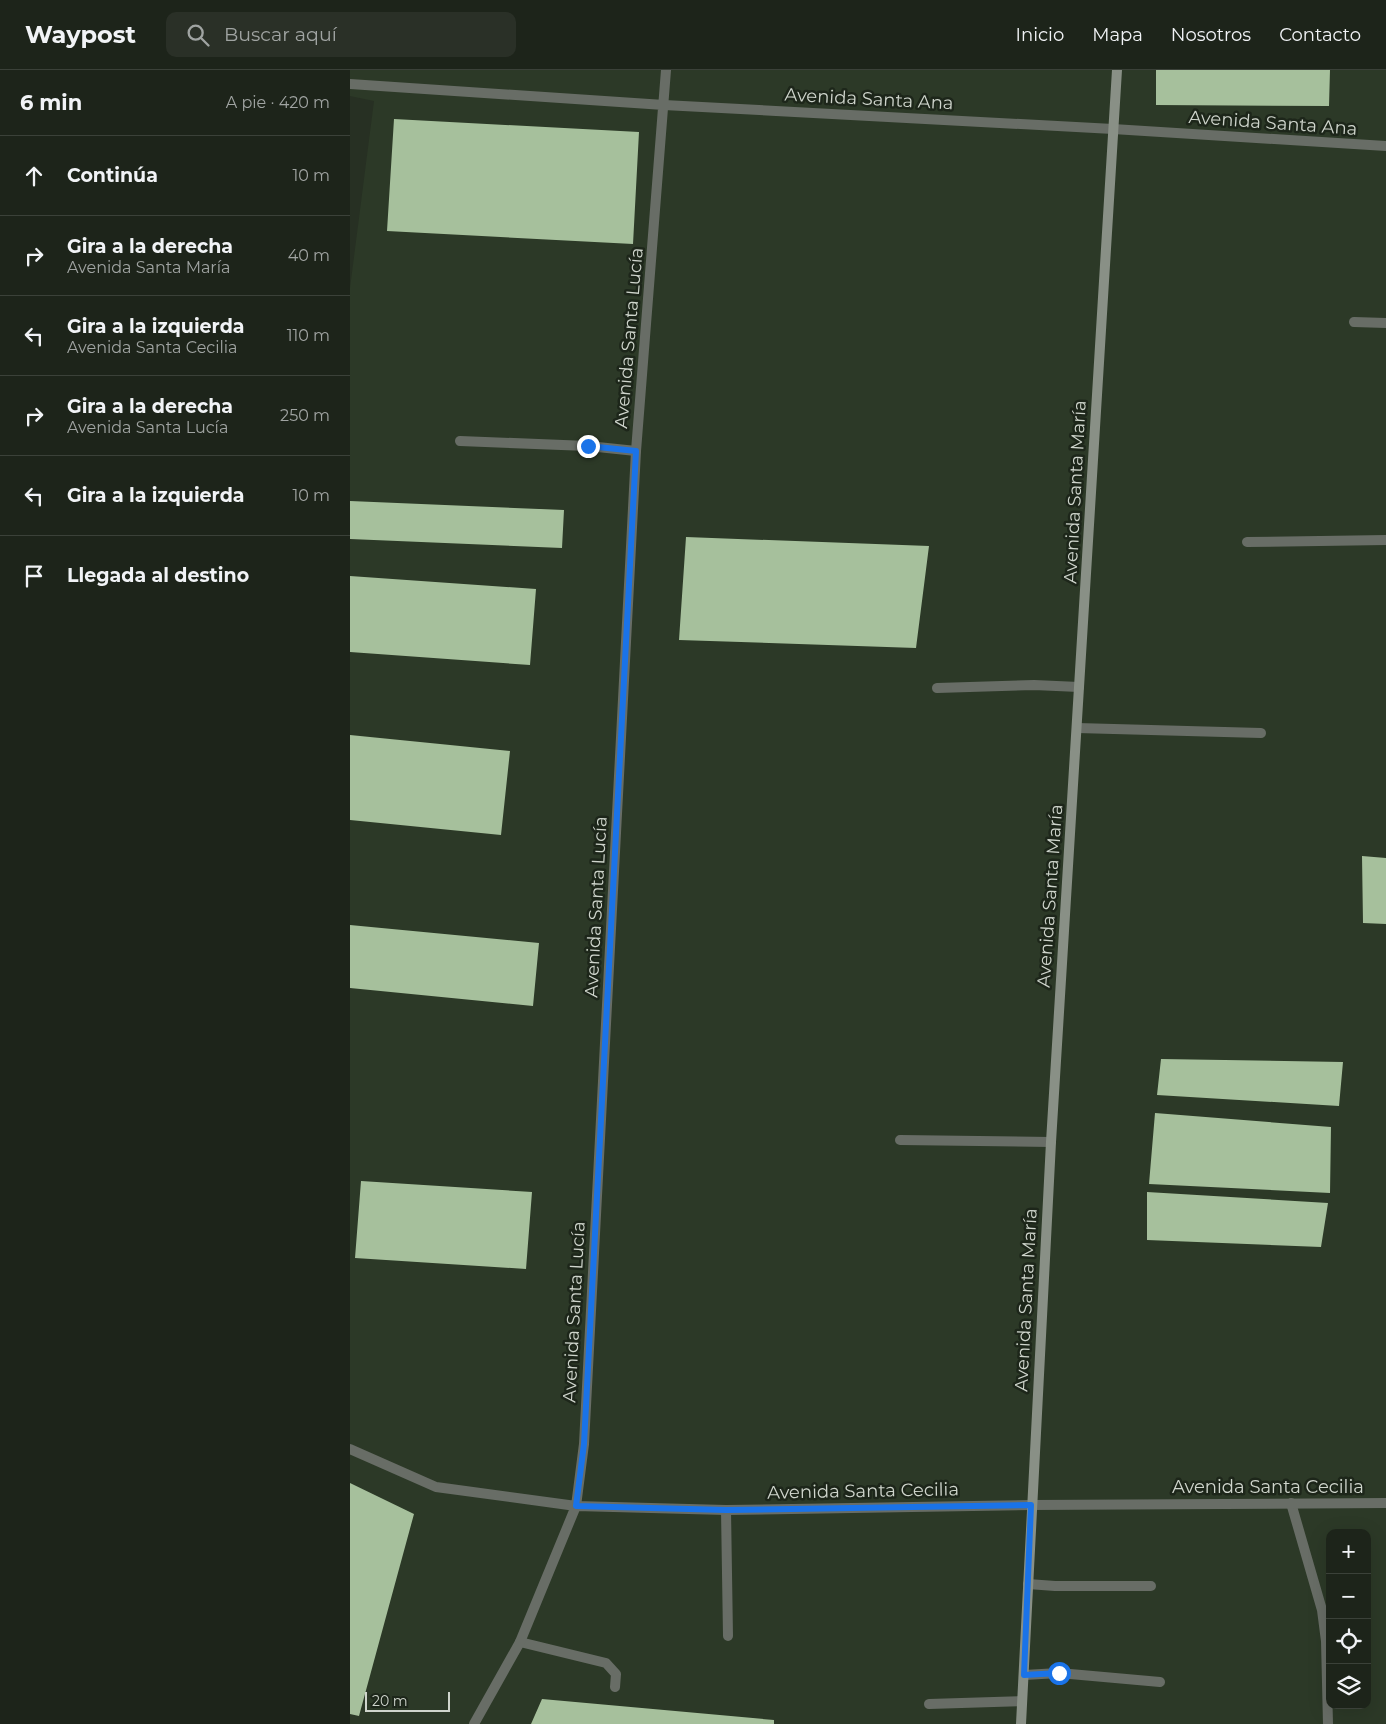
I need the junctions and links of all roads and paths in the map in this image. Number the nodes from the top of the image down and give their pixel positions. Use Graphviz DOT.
graph roads {
  1 [pos="666,70"];
  2 [pos="1117,70"];
  3 [pos="350,84"];
  4 [pos="664,105"];
  5 [pos="1113,128"];
  6 [pos="1386,146"];
  7 [pos="1354,322"];
  8 [pos="1386,324"];
  9 [pos="460,442"];
  10 [pos="636,451"];
  11 [pos="1386,540"];
  12 [pos="1248,542"];
  13 [pos="1079,687"];
  14 [pos="937,688"];
  15 [pos="1077,728"];
  16 [pos="1261,734"];
  17 [pos="900,1140"];
  18 [pos="1051,1142"];
  19 [pos="350,1449"];
  20 [pos="1291,1503"];
  21 [pos="1386,1503"];
  22 [pos="1031,1505"];
  23 [pos="576,1506"];
  24 [pos="726,1510"];
  25 [pos="1028,1584"];
  26 [pos="1151,1586"];
  27 [pos="728,1636"];
  28 [pos="520,1642"];
  29 [pos="1024,1675"];
  30 [pos="1160,1682"];
  31 [pos="616,1687"];
  32 [pos="1022,1701"];
  33 [pos="929,1704"];
  34 [pos="474,1724"];
  35 [pos="1021,1724"];
  36 [pos="1328,1724"];
  1 -- 4 [label="street, Avenida Santa Lucía"];
  2 -- 5 [label="street, Avenida Santa María"];
  3 -- 4 [label="street, Avenida Santa Ana"];
  4 -- 5 [label="street, Avenida Santa Ana"];
  4 -- 10 [label="street, Avenida Santa Lucía"];
  5 -- 6 [label="street, Avenida Santa Ana"];
  5 -- 13 [label="street, Avenida Santa María"];
  7 -- 8 [label="street"];
  9 -- 10 [label="street"];
  10 -- 23 [label="street, Avenida Santa Lucía"];
  11 -- 12 [label="street"];
  13 -- 14 [label="street"];
  13 -- 15 [label="street, Avenida Santa María"];
  15 -- 16 [label="street"];
  15 -- 18 [label="street, Avenida Santa María"];
  17 -- 18 [label="street"];
  18 -- 22 [label="street, Avenida Santa María"];
  19 -- 23 [label="street, Avenida Santa Cecilia"];
  20 -- 21 [label="street, Avenida Santa Cecilia"];
  20 -- 22 [label="street, Avenida Santa Cecilia"];
  20 -- 36 [label="street"];
  22 -- 24 [label="street, Avenida Santa Cecilia"];
  22 -- 25 [label="street, Avenida Santa María"];
  23 -- 24 [label="street, Avenida Santa Cecilia"];
  23 -- 28 [label="street, Avenida Santa Lucía"];
  24 -- 27 [label="street"];
  25 -- 26 [label="street"];
  25 -- 29 [label="street, Avenida Santa María"];
  28 -- 31 [label="street"];
  28 -- 34 [label="street, Avenida Santa Lucía"];
  29 -- 30 [label="street"];
  29 -- 32 [label="street, Avenida Santa María"];
  32 -- 33 [label="street"];
  32 -- 35 [label="street, Avenida Santa María"];
}
